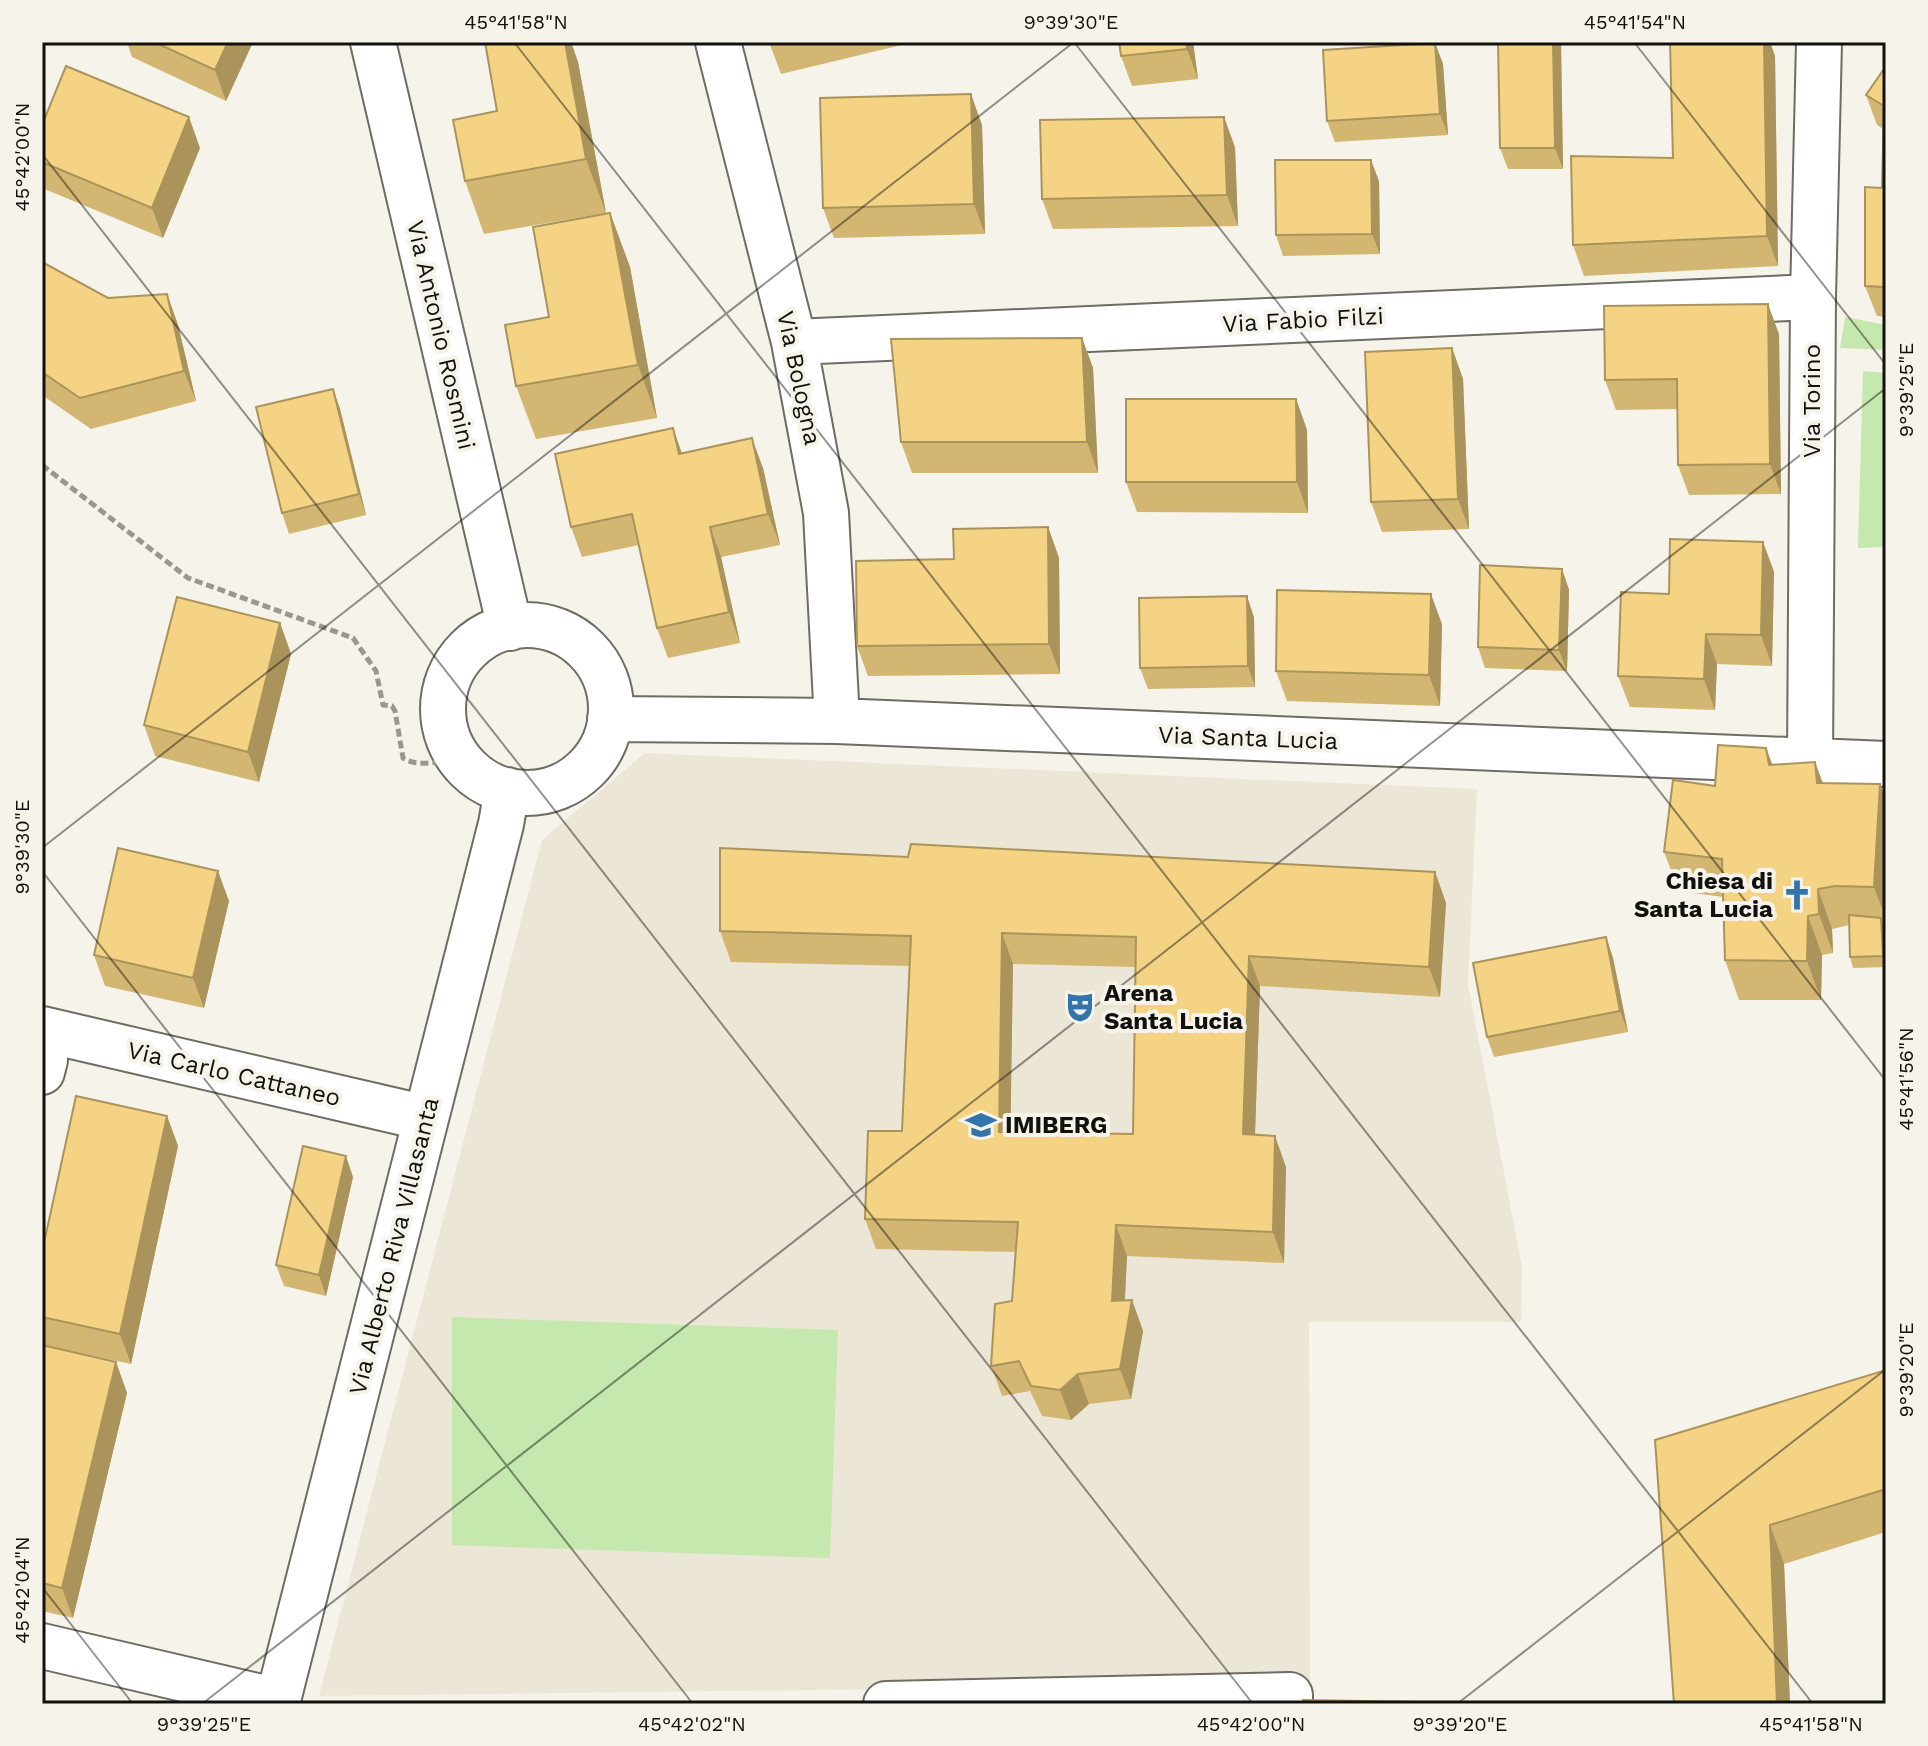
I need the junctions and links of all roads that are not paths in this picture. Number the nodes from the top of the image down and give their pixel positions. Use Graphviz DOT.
graph roads {
  1 [pos="373,42"];
  2 [pos="718,42"];
  3 [pos="1819,42"];
  4 [pos="1813,297"];
  5 [pos="794,342"];
  6 [pos="510,628"];
  7 [pos="610,719"];
  8 [pos="837,721"];
  9 [pos="1810,761"];
  10 [pos="1886,764"];
  11 [pos="507,790"];
  12 [pos="43,1054"];
  13 [pos="426,1118"];
  14 [pos="42,1646"];
  15 [pos="1290,1699"];
  16 [pos="278,1702"];
  17 [pos="886,1704"];
  1 -- 6 [label="street, Via Antonio Rosmini"];
  2 -- 5 [label="street, Via Bologna"];
  3 -- 4 [label="street, Via Torino"];
  4 -- 5 [label="street, Via Fabio Filzi"];
  4 -- 9 [label="street, Via Torino"];
  5 -- 8 [label="street, Via Bologna"];
  6 -- 7 [label="street"];
  6 -- 11 [label="street"];
  7 -- 8 [label="street, Via Santa Lucia"];
  7 -- 11 [label="street"];
  8 -- 9 [label="street, Via Santa Lucia"];
  9 -- 10 [label="street, Via Santa Lucia"];
  11 -- 13 [label="street, Via Alberto Riva Villasanta"];
  12 -- 13 [label="street, Via Carlo Cattaneo"];
  13 -- 16 [label="street, Via Alberto Riva Villasanta"];
  14 -- 16 [label="street, Via Alberto Riva Villasanta"];
  15 -- 17 [label="street"];
}
